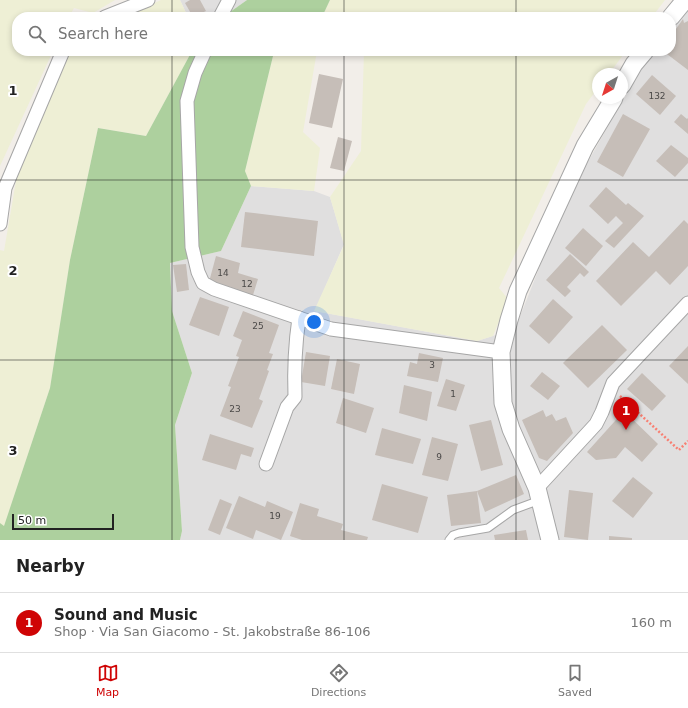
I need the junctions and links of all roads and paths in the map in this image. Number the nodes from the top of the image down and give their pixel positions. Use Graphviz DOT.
graph roads {
  1 [pos="148,0"];
  2 [pos="229,0"];
  3 [pos="685,0"];
  4 [pos="118,12"];
  5 [pos="223,12"];
  6 [pos="675,12"];
  7 [pos="61,56"];
  8 [pos="203,56"];
  9 [pos="641,56"];
  10 [pos="628,74"];
  11 [pos="610,104"];
  12 [pos="0,224"];
  13 [pos="688,303"];
  14 [pos="299,318"];
  15 [pos="501,352"];
  16 [pos="611,388"];
  17 [pos="688,440"];
  18 [pos="266,464"];
  19 [pos="539,494"];
  20 [pos="449,540"];
  21 [pos="550,540"];
  1 -- 4 [label="street"];
  2 -- 5 [label="street"];
  3 -- 6 [label="street"];
  7 -- 12 [label="street"];
  8 -- 14 [label="street"];
  9 -- 10 [label="street"];
  11 -- 15 [label="street"];
  13 -- 16 [label="street"];
  14 -- 15 [label="street"];
  14 -- 18 [label="street"];
  15 -- 19 [label="street"];
  16 -- 17 [label="path"];
  16 -- 19 [label="street"];
  19 -- 20 [label="lane"];
  19 -- 21 [label="street"];
}
